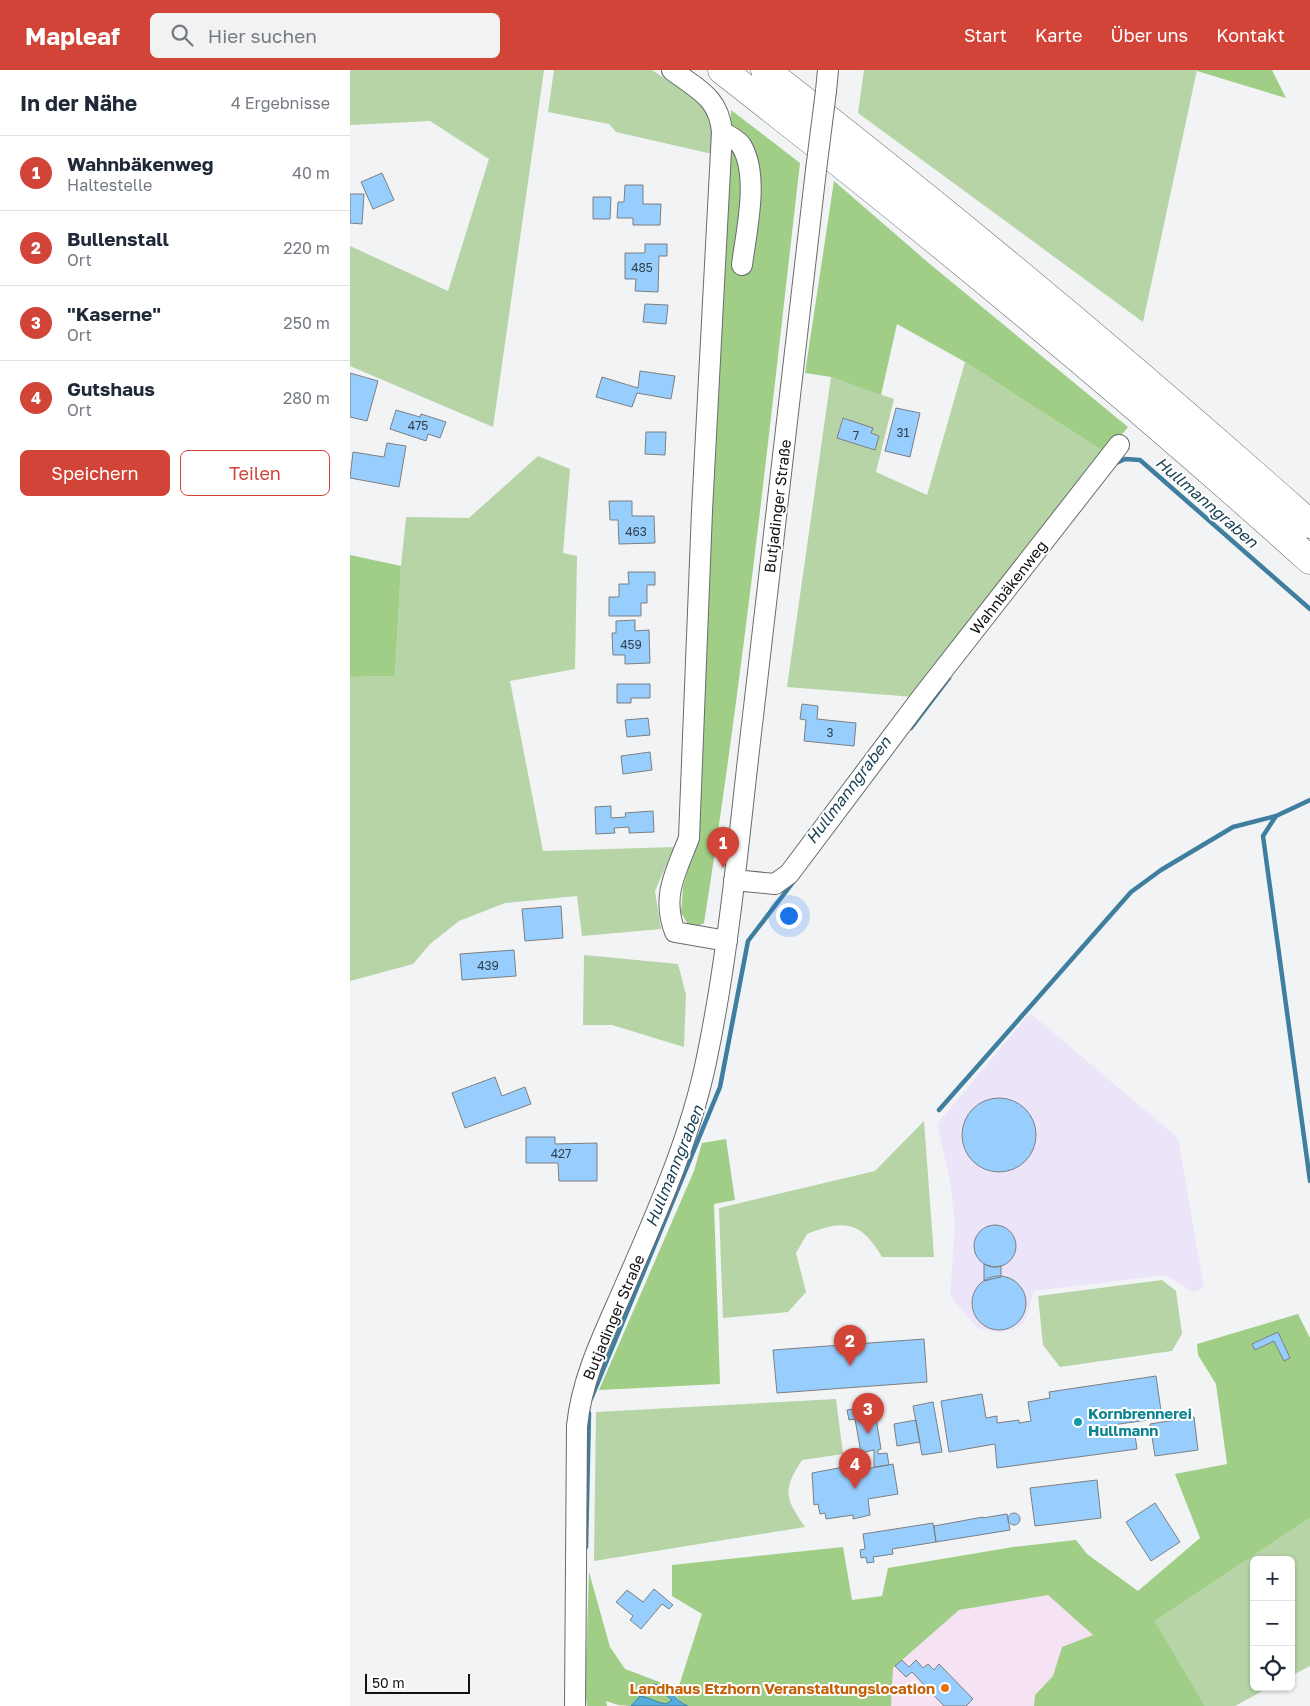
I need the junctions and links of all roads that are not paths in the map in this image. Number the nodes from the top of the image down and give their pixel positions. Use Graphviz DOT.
graph roads {
  1 [pos="672,70"];
  2 [pos="722,70"];
  3 [pos="765,70"];
  4 [pos="828,70"];
  5 [pos="722,132"];
  6 [pos="742,265"];
  7 [pos="1119,445"];
  8 [pos="1310,524"];
  9 [pos="1310,560"];
  10 [pos="734,880"];
  11 [pos="727,941"];
  12 [pos="575,1706"];
  1 -- 5 [label="street"];
  2 -- 9 [label="highway"];
  3 -- 8 [label="highway"];
  4 -- 10 [label="street, Butjadinger Straße, bridge"];
  5 -- 6 [label="street"];
  5 -- 11 [label="street"];
  7 -- 10 [label="street, Wahnbäkenweg"];
  10 -- 11 [label="street, Butjadinger Straße"];
  11 -- 12 [label="street, Butjadinger Straße"];
}
